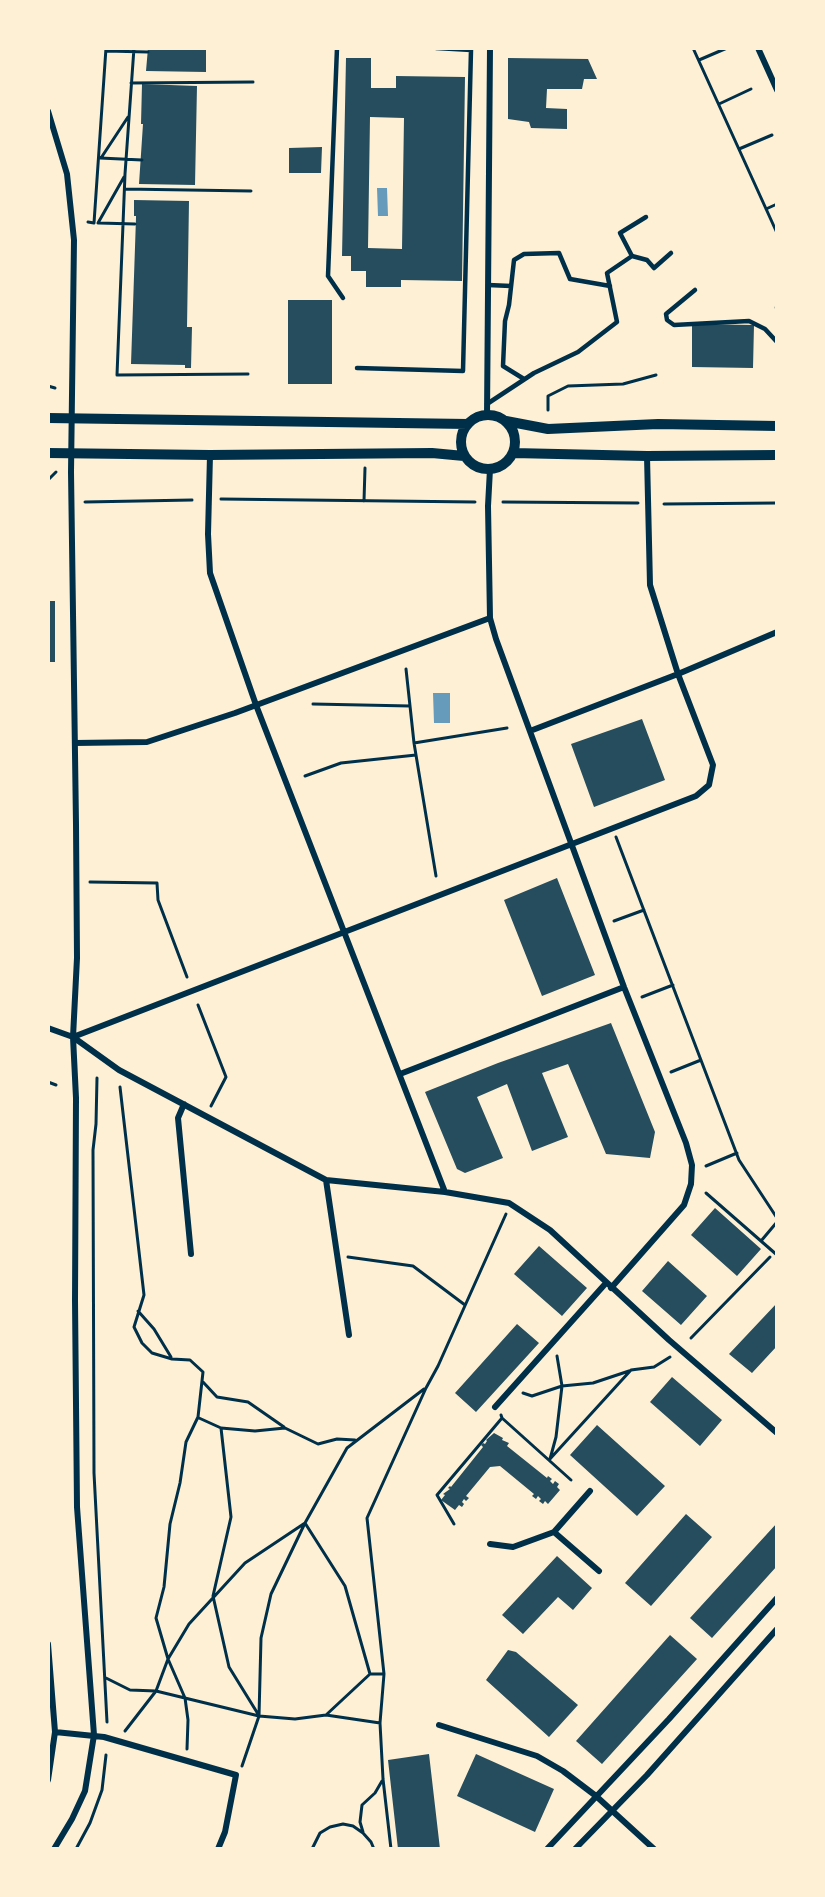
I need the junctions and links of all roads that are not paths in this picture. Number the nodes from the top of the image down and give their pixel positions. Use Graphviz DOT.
graph roads {
  1 [pos="337,48"];
  2 [pos="436,48"];
  3 [pos="490,48"];
  4 [pos="758,48"];
  5 [pos="777,90"];
  6 [pos="48,111"];
  7 [pos="645,218"];
  8 [pos="671,253"];
  9 [pos="632,256"];
  10 [pos="488,285"];
  11 [pos="512,286"];
  12 [pos="610,286"];
  13 [pos="695,290"];
  14 [pos="343,298"];
  15 [pos="777,342"];
  16 [pos="357,368"];
  17 [pos="524,379"];
  18 [pos="487,409"];
  19 [pos="48,418"];
  20 [pos="73,418"];
  21 [pos="506,421"];
  22 [pos="468,423"];
  23 [pos="777,426"];
  24 [pos="48,453"];
  25 [pos="513,453"];
  26 [pos="72,454"];
  27 [pos="210,455"];
  28 [pos="777,455"];
  29 [pos="464,456"];
  30 [pos="647,456"];
  31 [pos="490,469"];
  32 [pos="490,618"];
  33 [pos="777,632"];
  34 [pos="678,674"];
  35 [pos="256,705"];
  36 [pos="530,731"];
  37 [pos="75,743"];
  38 [pos="571,843"];
  39 [pos="344,933"];
  40 [pos="624,987"];
  41 [pos="48,1028"];
  42 [pos="73,1037"];
  43 [pos="400,1074"];
  44 [pos="184,1104"];
  45 [pos="326,1180"];
  46 [pos="445,1192"];
  47 [pos="191,1254"];
  48 [pos="609,1285"];
  49 [pos="349,1335"];
  50 [pos="495,1407"];
  51 [pos="777,1433"];
  52 [pos="590,1491"];
  53 [pos="554,1532"];
  54 [pos="490,1544"];
  55 [pos="600,1571"];
  56 [pos="777,1598"];
  57 [pos="777,1629"];
  58 [pos="48,1644"];
  59 [pos="439,1725"];
  60 [pos="55,1732"];
  61 [pos="94,1735"];
  62 [pos="48,1780"];
  63 [pos="596,1796"];
  64 [pos="612,1811"];
  65 [pos="54,1849"];
  66 [pos="218,1849"];
  67 [pos="547,1849"];
  68 [pos="575,1849"];
  69 [pos="654,1849"];
  1 -- 14 [label="lane"];
  2 -- 16 [label="lane"];
  3 -- 10 [label="street"];
  4 -- 5 [label="street"];
  6 -- 20 [label="street"];
  7 -- 9 [label="lane"];
  8 -- 9 [label="lane"];
  9 -- 12 [label="lane"];
  10 -- 11 [label="lane"];
  10 -- 18 [label="street"];
  11 -- 12 [label="lane"];
  11 -- 17 [label="lane"];
  12 -- 17 [label="lane"];
  13 -- 15 [label="lane"];
  17 -- 18 [label="lane"];
  18 -- 21 [label="street"];
  18 -- 22 [label="street"];
  19 -- 20 [label="street"];
  20 -- 22 [label="street"];
  20 -- 26 [label="street"];
  21 -- 23 [label="street"];
  21 -- 25 [label="street"];
  22 -- 29 [label="street"];
  24 -- 26 [label="street"];
  25 -- 30 [label="street"];
  25 -- 31 [label="street"];
  26 -- 27 [label="street"];
  26 -- 37 [label="street"];
  27 -- 29 [label="street"];
  27 -- 35 [label="street"];
  28 -- 30 [label="street"];
  29 -- 31 [label="street"];
  30 -- 34 [label="street"];
  31 -- 32 [label="street"];
  32 -- 35 [label="street"];
  32 -- 36 [label="street"];
  33 -- 34 [label="street"];
  34 -- 36 [label="street"];
  34 -- 38 [label="street"];
  35 -- 37 [label="street"];
  35 -- 39 [label="street"];
  36 -- 38 [label="street"];
  37 -- 42 [label="street"];
  38 -- 39 [label="street"];
  38 -- 40 [label="street"];
  39 -- 42 [label="street"];
  39 -- 43 [label="street"];
  40 -- 43 [label="street"];
  40 -- 48 [label="street"];
  41 -- 42 [label="street"];
  42 -- 44 [label="street"];
  42 -- 61 [label="street"];
  43 -- 46 [label="street"];
  44 -- 45 [label="street"];
  44 -- 47 [label="street"];
  45 -- 46 [label="street"];
  45 -- 49 [label="street"];
  46 -- 48 [label="street"];
  48 -- 50 [label="street"];
  48 -- 51 [label="street"];
  52 -- 53 [label="street"];
  53 -- 54 [label="street"];
  53 -- 55 [label="street"];
  56 -- 63 [label="street"];
  57 -- 64 [label="street"];
  58 -- 60 [label="street"];
  59 -- 63 [label="street"];
  60 -- 61 [label="street"];
  60 -- 62 [label="street"];
  61 -- 65 [label="street"];
  61 -- 66 [label="street"];
  63 -- 64 [label="street"];
  63 -- 67 [label="street"];
  64 -- 68 [label="street"];
  64 -- 69 [label="street"];
}
